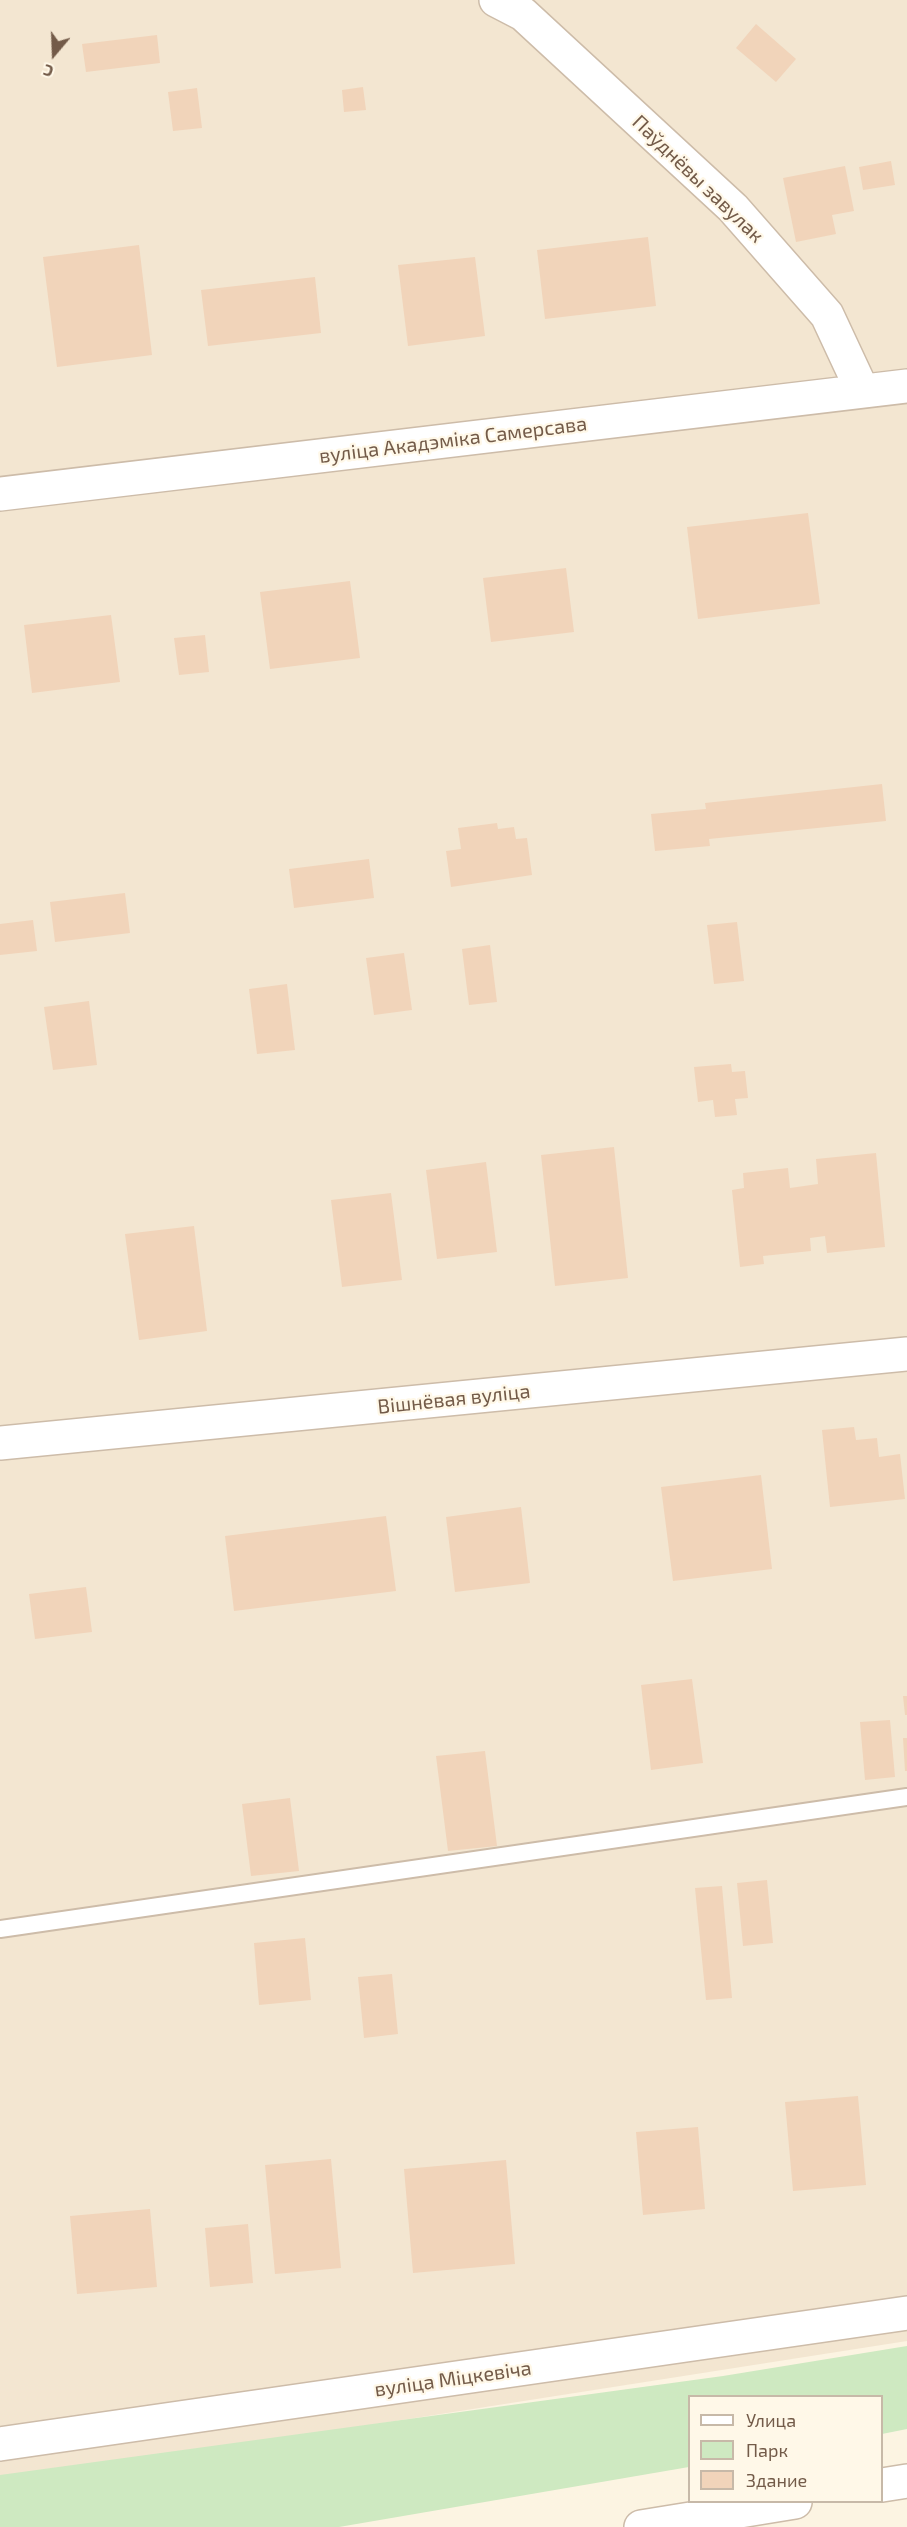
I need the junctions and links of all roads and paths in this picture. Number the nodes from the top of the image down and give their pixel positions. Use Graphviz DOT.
graph roads {
  1 [pos="496,0"];
  2 [pos="907,386"];
  3 [pos="862,390"];
  4 [pos="0,494"];
  5 [pos="907,1354"];
  6 [pos="0,1443"];
  7 [pos="907,1797"];
  8 [pos="0,1929"];
  9 [pos="907,2313"];
  10 [pos="0,2445"];
  11 [pos="907,2481"];
  12 [pos="883,2485"];
  13 [pos="789,2503"];
  14 [pos="641,2527"];
  1 -- 3 [label="street, Паўднёвы завулак"];
  2 -- 3 [label="street, вуліца Акадэміка Самерсава"];
  3 -- 4 [label="street, вуліца Акадэміка Самерсава"];
  5 -- 6 [label="street, Вішнёвая вуліца"];
  7 -- 8 [label="lane"];
  9 -- 10 [label="street, вуліца Міцкевіча"];
  11 -- 12 [label="street"];
  13 -- 14 [label="street"];
}
